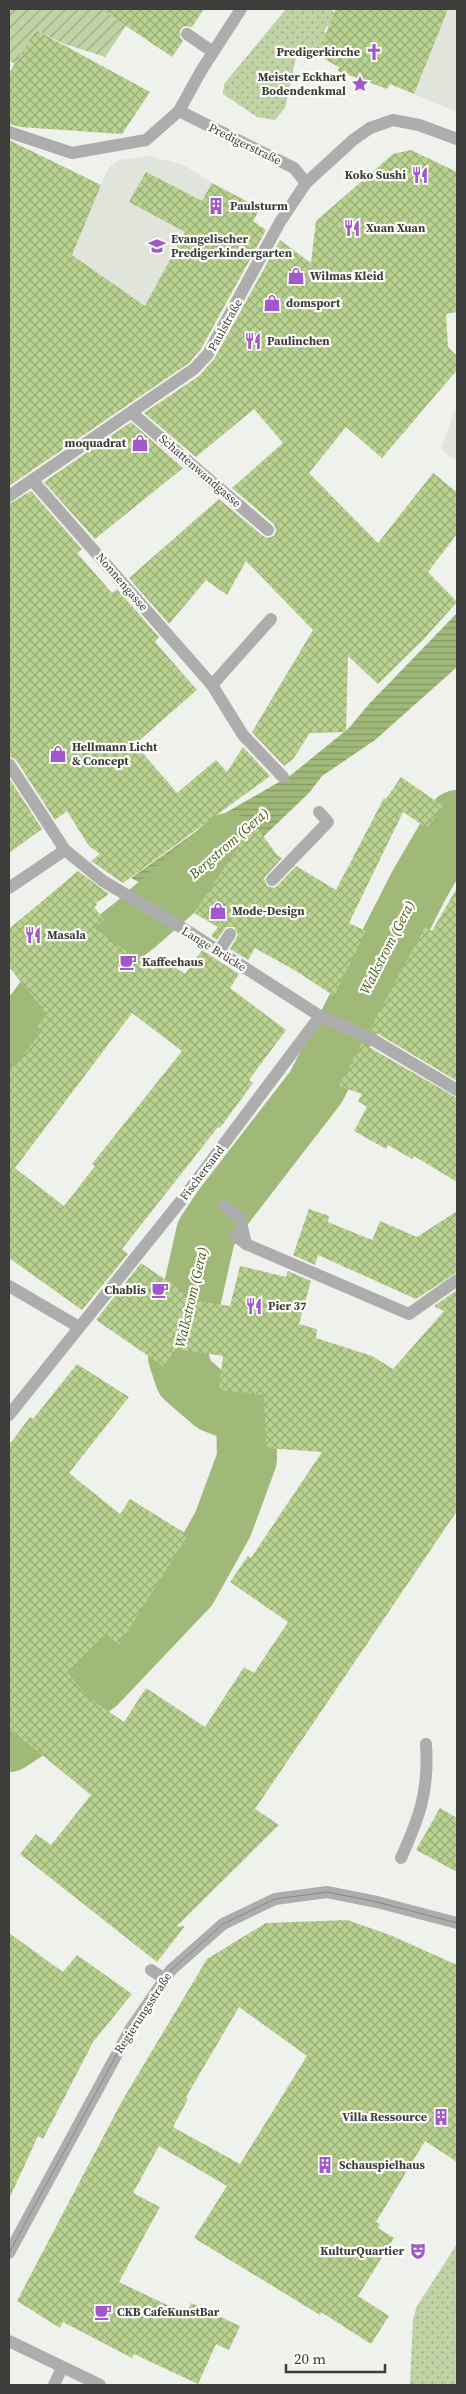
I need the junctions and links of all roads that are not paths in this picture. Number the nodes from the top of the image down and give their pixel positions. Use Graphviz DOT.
graph roads {
  1 [pos="241,9"];
  2 [pos="188,34"];
  3 [pos="213,52"];
  4 [pos="179,112"];
  5 [pos="9,132"];
  6 [pos="457,139"];
  7 [pos="306,183"];
  8 [pos="132,413"];
  9 [pos="32,480"];
  10 [pos="9,496"];
  11 [pos="268,530"];
  12 [pos="271,619"];
  13 [pos="212,685"];
  14 [pos="9,764"];
  15 [pos="282,777"];
  16 [pos="319,812"];
  17 [pos="64,850"];
  18 [pos="272,880"];
  19 [pos="9,888"];
  20 [pos="230,934"];
  21 [pos="219,952"];
  22 [pos="320,1016"];
  23 [pos="457,1090"];
  24 [pos="224,1206"];
  25 [pos="236,1236"];
  26 [pos="246,1244"];
  27 [pos="457,1280"];
  28 [pos="9,1286"];
  29 [pos="79,1327"];
  30 [pos="9,1415"];
  31 [pos="426,1744"];
  32 [pos="401,1858"];
  33 [pos="457,1924"];
  34 [pos="151,1970"];
  35 [pos="165,1979"];
  36 [pos="9,2253"];
  37 [pos="9,2341"];
  38 [pos="62,2368"];
  39 [pos="54,2385"];
  40 [pos="100,2385"];
  1 -- 3 [label="street"];
  2 -- 3 [label="street"];
  3 -- 4 [label="street"];
  4 -- 5 [label="street"];
  4 -- 7 [label="street, Predigerstraße"];
  6 -- 7 [label="street, Paulstraße"];
  7 -- 8 [label="street, Paulstraße"];
  8 -- 9 [label="street, Paulstraße"];
  8 -- 11 [label="street, Schattenwandgasse"];
  9 -- 10 [label="street, Paulstraße"];
  9 -- 13 [label="street, Nonnengasse"];
  12 -- 13 [label="street"];
  13 -- 15 [label="street, Nonnengasse"];
  14 -- 17 [label="street, Lange Brücke"];
  16 -- 18 [label="street"];
  17 -- 19 [label="street"];
  17 -- 21 [label="street, Lange Brücke"];
  20 -- 21 [label="street"];
  21 -- 22 [label="street, Lange Brücke"];
  22 -- 23 [label="street, Lange Brücke"];
  22 -- 29 [label="street, Fischersand"];
  24 -- 26 [label="street"];
  25 -- 26 [label="street"];
  26 -- 27 [label="street"];
  28 -- 29 [label="street"];
  29 -- 30 [label="street, Fischersand"];
  31 -- 32 [label="street"];
  33 -- 35 [label="street, Regierungsstraße"];
  34 -- 35 [label="street"];
  35 -- 36 [label="street, Regierungsstraße"];
  37 -- 38 [label="street"];
  38 -- 39 [label="street"];
  38 -- 40 [label="street"];
}
